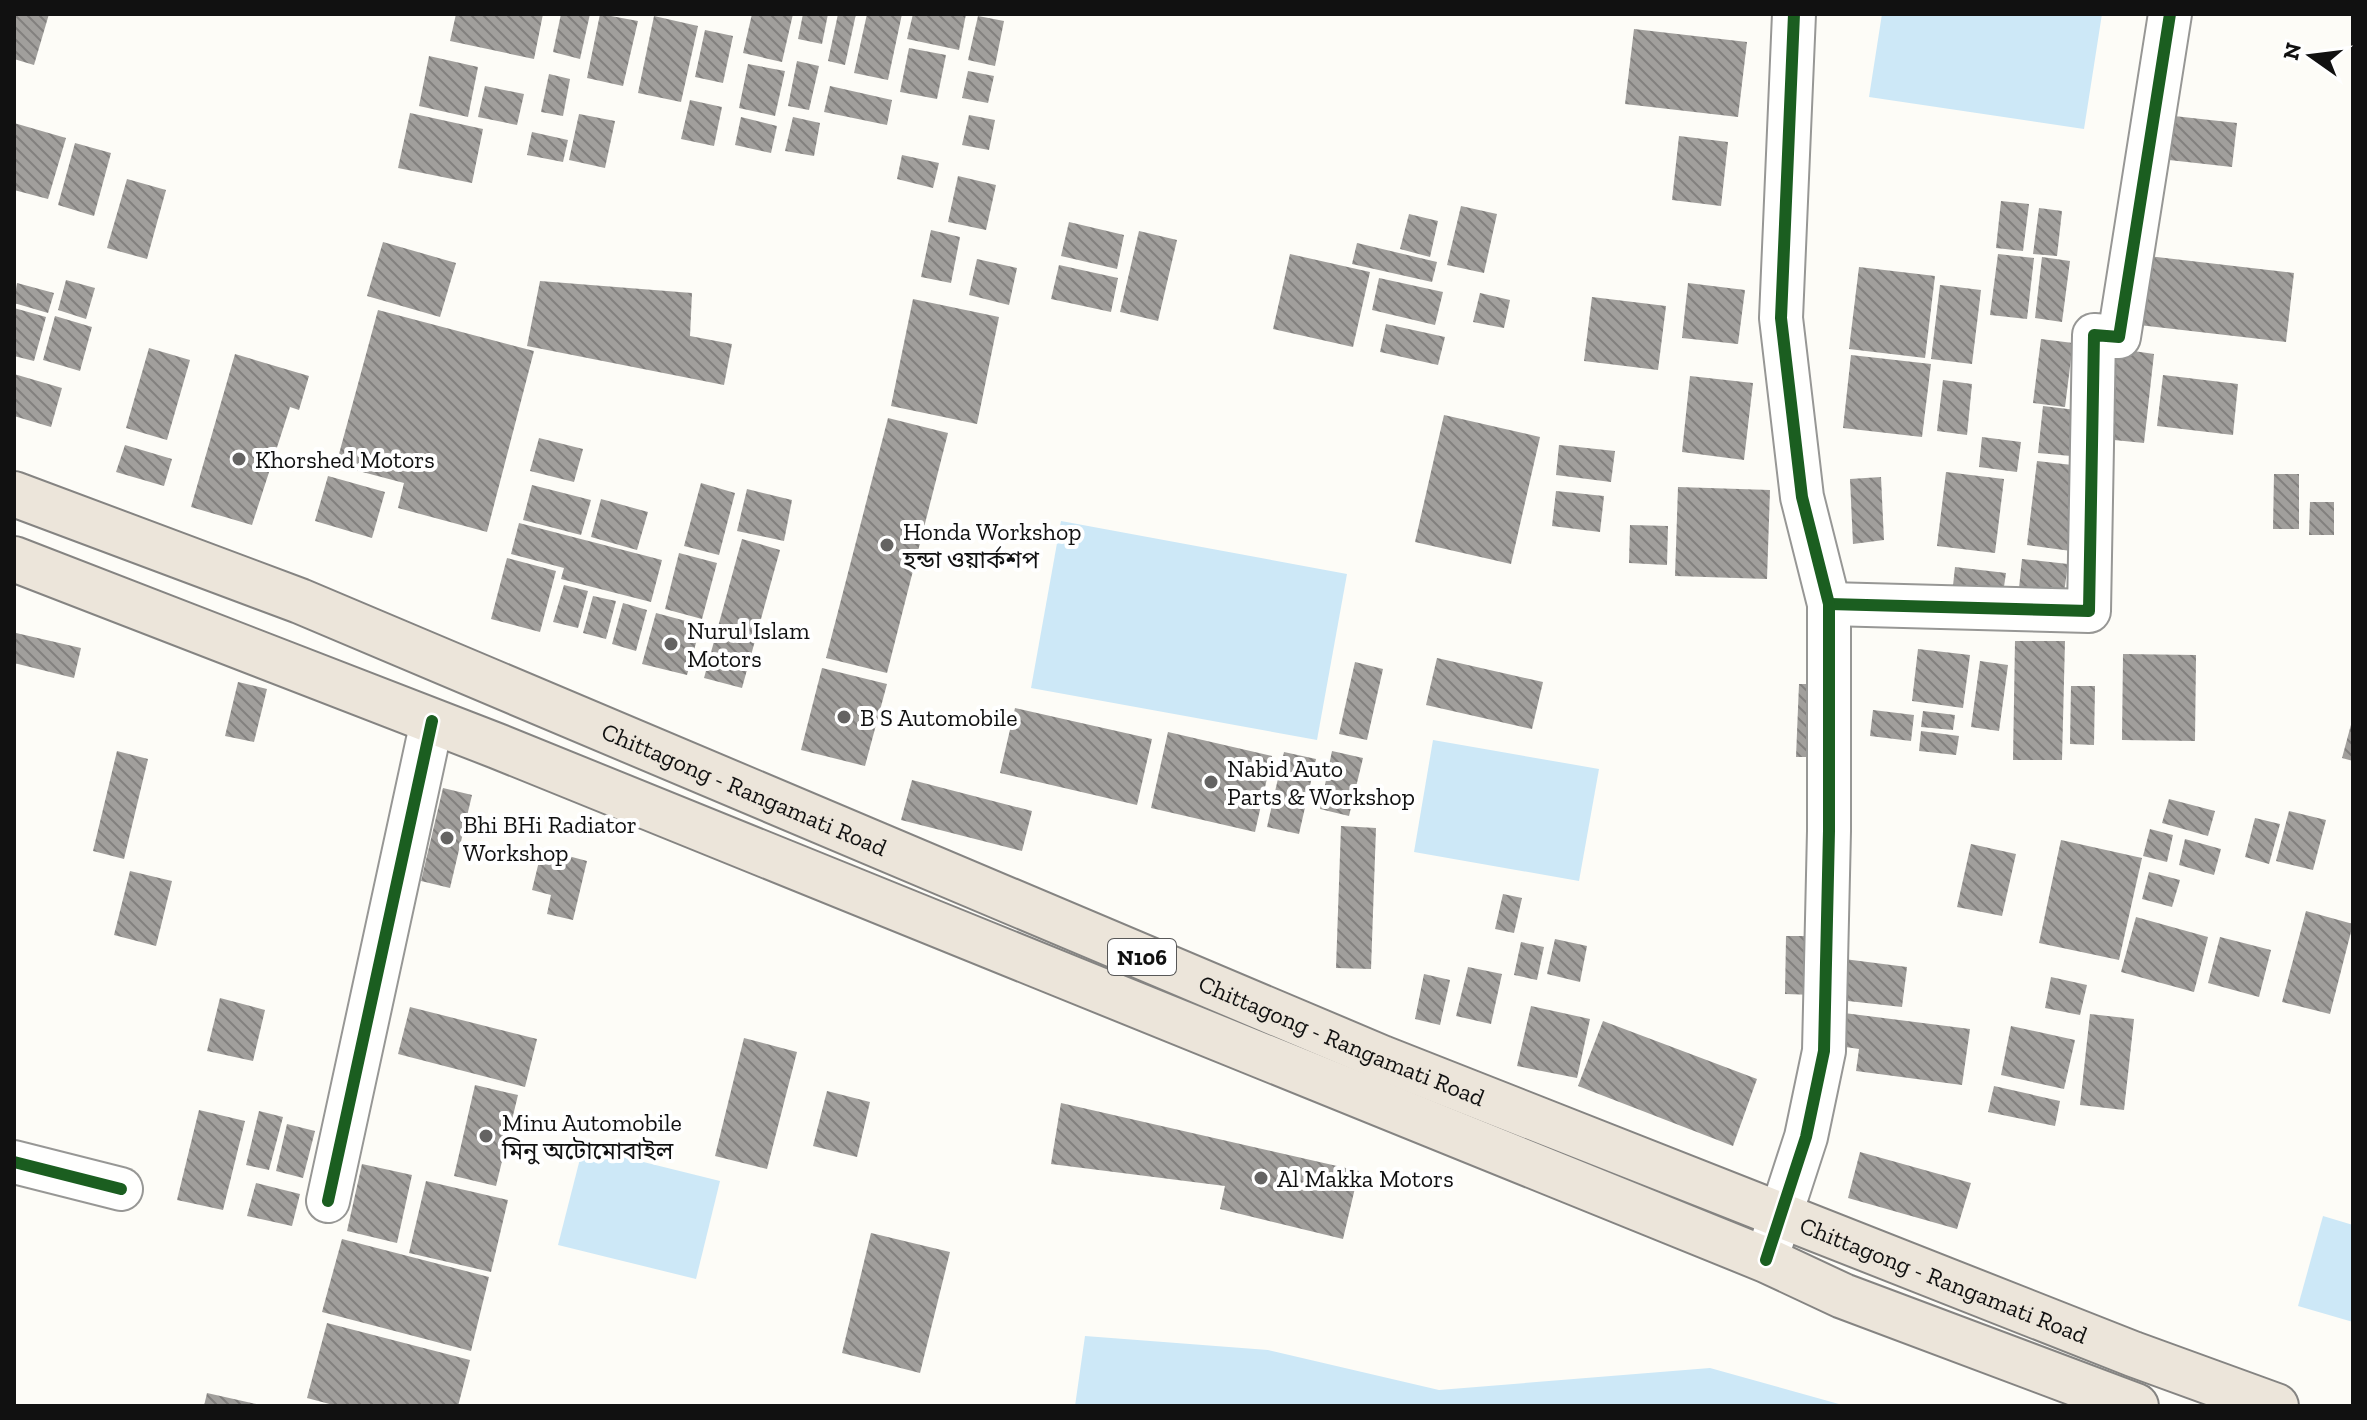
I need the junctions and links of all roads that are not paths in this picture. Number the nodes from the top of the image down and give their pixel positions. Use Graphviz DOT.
graph roads {
  1 [pos="1794,14"];
  2 [pos="2170,14"];
  3 [pos="14,494"];
  4 [pos="14,559"];
  5 [pos="1829,604"];
  6 [pos="432,721"];
  7 [pos="14,1162"];
  8 [pos="121,1189"];
  9 [pos="328,1201"];
  10 [pos="1783,1213"];
  11 [pos="1766,1260"];
  12 [pos="2136,1406"];
  13 [pos="2276,1406"];
  1 -- 5 [label="street"];
  2 -- 5 [label="street"];
  3 -- 10 [label="highway, Chittagong - Rangamati Road / N106"];
  4 -- 6 [label="highway, Chittagong - Rangamati Road / N106"];
  5 -- 10 [label="street"];
  6 -- 9 [label="street"];
  6 -- 11 [label="highway, Chittagong - Rangamati Road / N106"];
  7 -- 8 [label="street"];
  10 -- 11 [label="street"];
  10 -- 13 [label="highway, Chittagong - Rangamati Road / N106"];
  11 -- 12 [label="highway, Chittagong - Rangamati Road / N106"];
}
